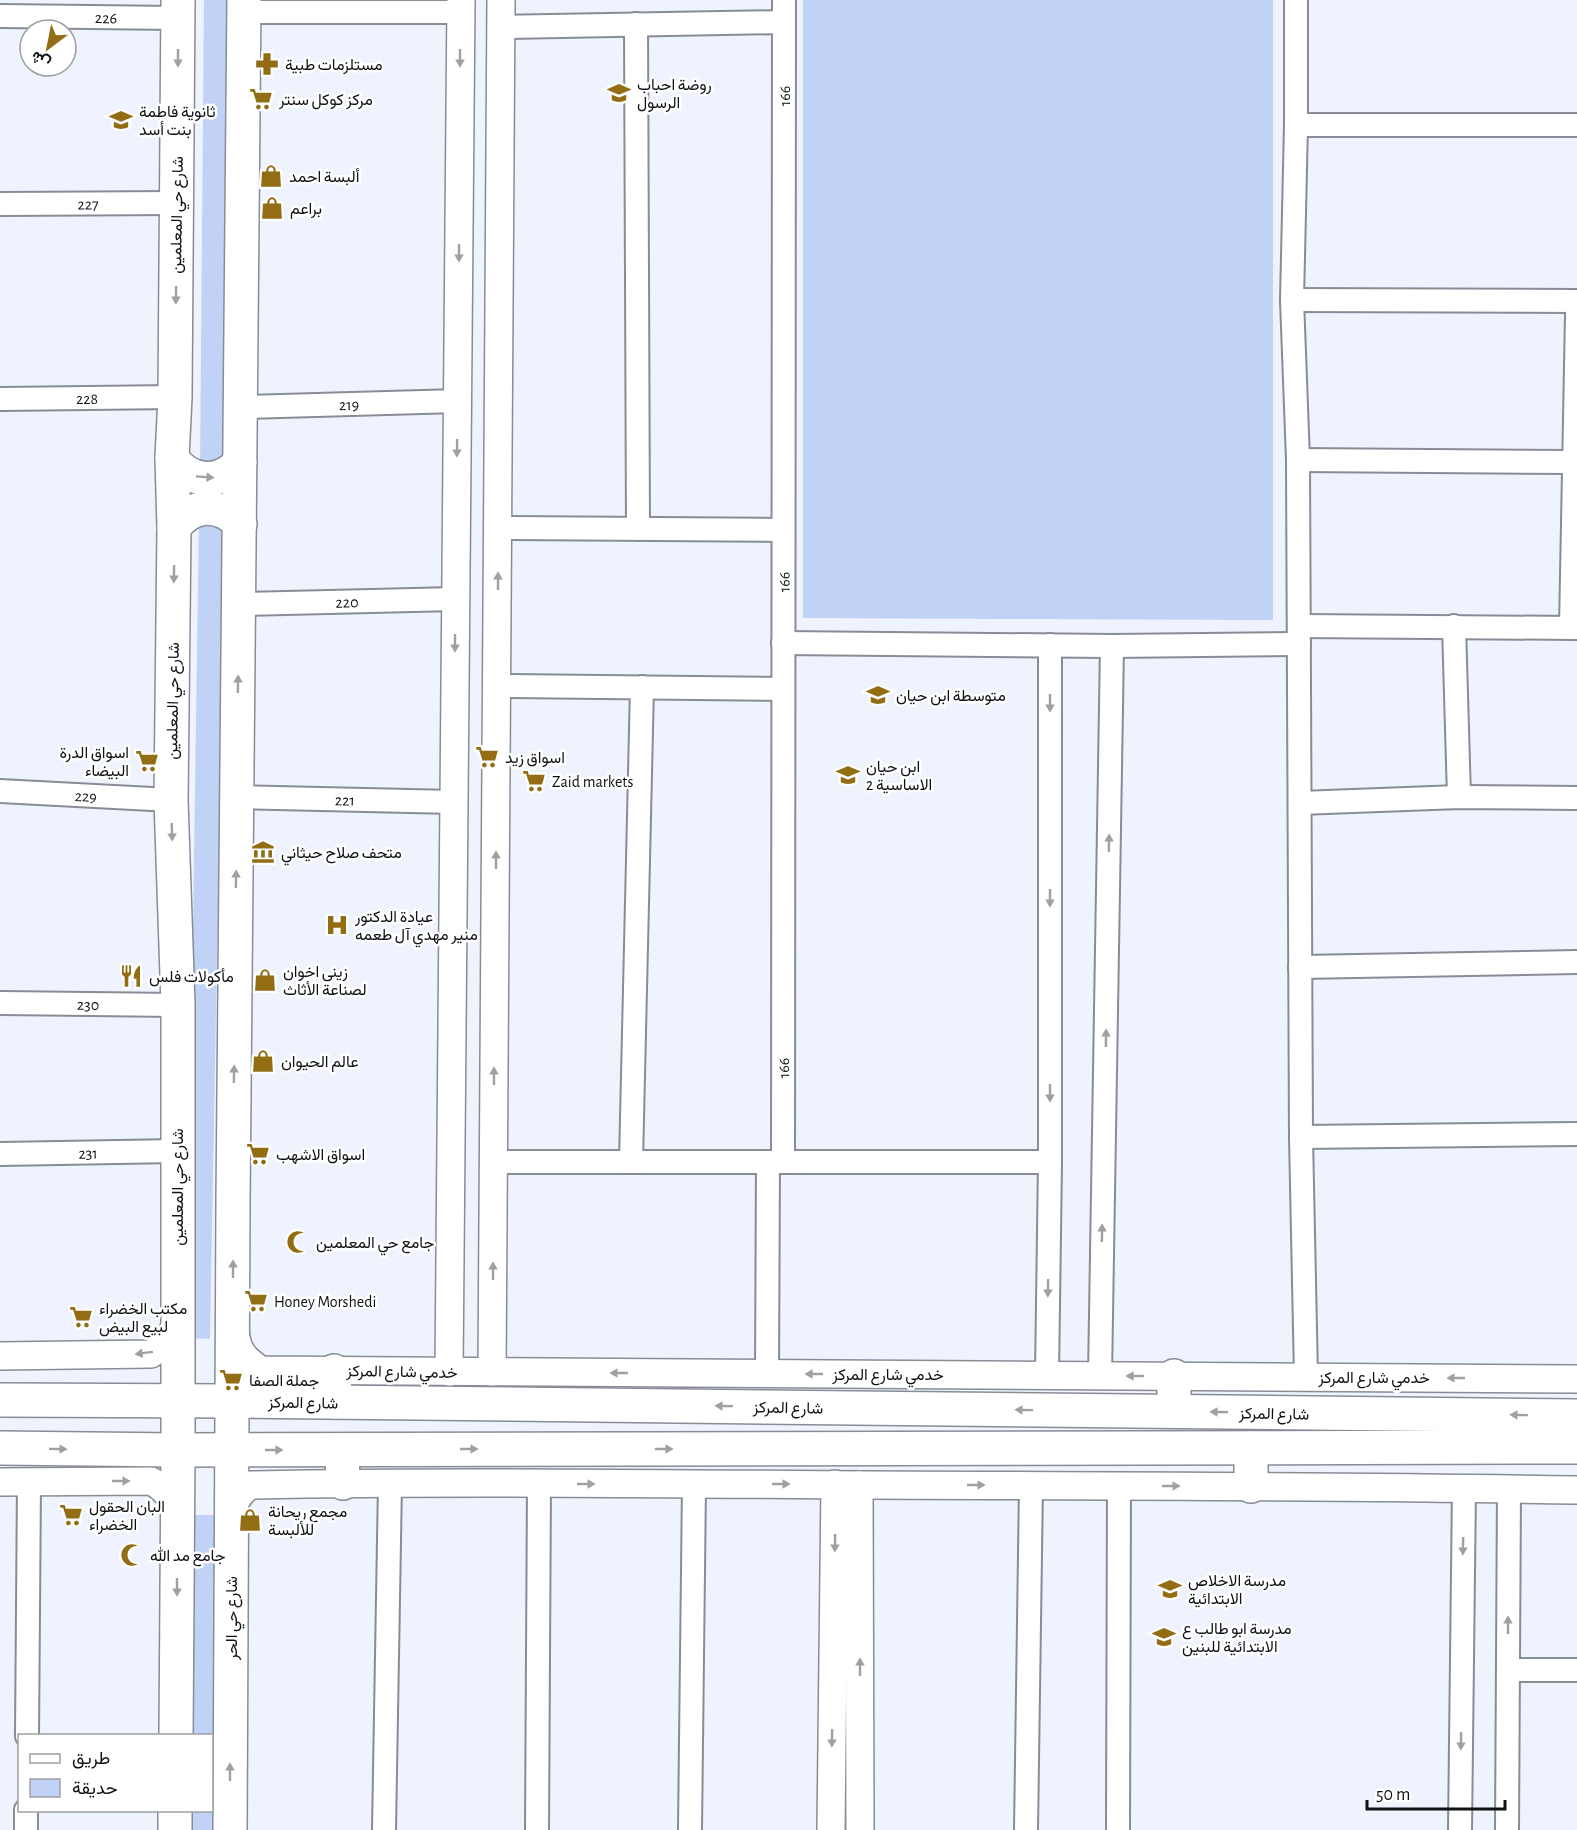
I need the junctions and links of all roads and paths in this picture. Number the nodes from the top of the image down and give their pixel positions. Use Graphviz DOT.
graph roads {
  1 [pos="501,0"];
  2 [pos="1296,0"];
  3 [pos="244,6"];
  4 [pos="461,6"];
  5 [pos="178,9"];
  6 [pos="784,11"];
  7 [pos="0,16"];
  8 [pos="636,24"];
  9 [pos="501,27"];
  10 [pos="1577,124"];
  11 [pos="1296,125"];
  12 [pos="177,203"];
  13 [pos="0,204"];
  14 [pos="1292,300"];
  15 [pos="1577,301"];
  16 [pos="1577,315"];
  17 [pos="175,397"];
  18 [pos="0,399"];
  19 [pos="458,401"];
  20 [pos="241,407"];
  21 [pos="172,458"];
  22 [pos="1298,460"];
  23 [pos="240,462"];
  24 [pos="1574,462"];
  25 [pos="240,524"];
  26 [pos="174,528"];
  27 [pos="498,528"];
  28 [pos="638,529"];
  29 [pos="783,530"];
  30 [pos="456,599"];
  31 [pos="239,604"];
  32 [pos="1454,626"];
  33 [pos="1574,628"];
  34 [pos="1299,635"];
  35 [pos="783,643"];
  36 [pos="1050,645"];
  37 [pos="1112,646"];
  38 [pos="497,686"];
  39 [pos="642,687"];
  40 [pos="783,689"];
  41 [pos="0,791"];
  42 [pos="237,797"];
  43 [pos="1459,797"];
  44 [pos="1577,798"];
  45 [pos="171,800"];
  46 [pos="454,802"];
  47 [pos="1300,803"];
  48 [pos="495,906"];
  49 [pos="453,907"];
  50 [pos="1577,962"];
  51 [pos="453,963"];
  52 [pos="495,964"];
  53 [pos="1300,967"];
  54 [pos="0,1003"];
  55 [pos="178,1005"];
  56 [pos="1577,1134"];
  57 [pos="1301,1137"];
  58 [pos="177,1150"];
  59 [pos="0,1154"];
  60 [pos="494,1162"];
  61 [pos="631,1162"];
  62 [pos="776,1162"];
  63 [pos="1050,1162"];
  64 [pos="493,1300"];
  65 [pos="450,1303"];
  66 [pos="178,1313"];
  67 [pos="233,1320"];
  68 [pos="0,1356"];
  69 [pos="449,1372"];
  70 [pos="492,1372"];
  71 [pos="767,1374"];
  72 [pos="1047,1376"];
  73 [pos="1100,1376"];
  74 [pos="1174,1376"];
  75 [pos="1306,1377"];
  76 [pos="1577,1379"];
  77 [pos="232,1385"];
  78 [pos="334,1386"];
  79 [pos="0,1400"];
  80 [pos="178,1402"];
  81 [pos="1174,1412"];
  82 [pos="1577,1416"];
  83 [pos="1577,1447"];
  84 [pos="0,1448"];
  85 [pos="1251,1448"];
  86 [pos="178,1450"];
  87 [pos="232,1450"];
  88 [pos="342,1450"];
  89 [pos="0,1482"];
  90 [pos="29,1482"];
  91 [pos="344,1483"];
  92 [pos="390,1483"];
  93 [pos="539,1484"];
  94 [pos="694,1484"];
  95 [pos="847,1484"];
  96 [pos="1031,1485"];
  97 [pos="1119,1486"];
  98 [pos="1251,1486"];
  99 [pos="1464,1487"];
  100 [pos="1509,1489"];
  101 [pos="1577,1490"];
  102 [pos="177,1515"];
  103 [pos="231,1515"];
  104 [pos="1577,1670"];
  105 [pos="1508,1671"];
  106 [pos="27,1734"];
  107 [pos="176,1734"];
  108 [pos="26,1812"];
  109 [pos="175,1812"];
  110 [pos="26,1830"];
  111 [pos="175,1830"];
  112 [pos="230,1830"];
  113 [pos="384,1830"];
  114 [pos="537,1830"];
  115 [pos="690,1830"];
  116 [pos="831,1830"];
  117 [pos="860,1830"];
  118 [pos="1026,1830"];
  119 [pos="1118,1830"];
  120 [pos="1460,1830"];
  121 [pos="1507,1830"];
  1 -- 9 [label="street"];
  2 -- 11 [label="street"];
  3 -- 4 [label="street"];
  3 -- 20 [label="main road"];
  4 -- 19 [label="street, one-way"];
  5 -- 7 [label="street, 226"];
  5 -- 12 [label="main road, شارع حي المعلمين, one-way"];
  6 -- 8 [label="street"];
  6 -- 29 [label="street, 166"];
  8 -- 9 [label="street"];
  8 -- 28 [label="street"];
  9 -- 27 [label="street"];
  10 -- 11 [label="street"];
  11 -- 14 [label="street"];
  12 -- 13 [label="street, 227"];
  12 -- 17 [label="main road, شارع حي المعلمين, one-way"];
  14 -- 15 [label="street"];
  14 -- 22 [label="street"];
  16 -- 24 [label="street"];
  17 -- 18 [label="street, 228"];
  17 -- 21 [label="main road, شارع حي المعلمين"];
  19 -- 20 [label="street, 219"];
  19 -- 30 [label="street, one-way"];
  20 -- 23 [label="main road"];
  21 -- 23 [label="main road, one-way"];
  21 -- 26 [label="main road, شارع حي المعلمين"];
  22 -- 24 [label="street"];
  22 -- 34 [label="street"];
  23 -- 25 [label="main road"];
  24 -- 33 [label="street"];
  25 -- 26 [label="main road"];
  25 -- 31 [label="main road"];
  26 -- 45 [label="main road, شارع حي المعلمين, one-way"];
  27 -- 28 [label="street"];
  38 -- 27 [label="street, one-way"];
  28 -- 29 [label="street"];
  29 -- 35 [label="street, 166"];
  30 -- 31 [label="street, 220"];
  30 -- 46 [label="street, one-way"];
  42 -- 31 [label="main road, one-way"];
  32 -- 33 [label="street"];
  32 -- 34 [label="street"];
  32 -- 43 [label="street"];
  34 -- 37 [label="street"];
  34 -- 47 [label="street"];
  35 -- 36 [label="street"];
  35 -- 40 [label="street, 166"];
  36 -- 37 [label="street"];
  36 -- 63 [label="street, one-way"];
  73 -- 37 [label="street, one-way"];
  38 -- 39 [label="street"];
  48 -- 38 [label="street, one-way"];
  39 -- 40 [label="street"];
  39 -- 61 [label="street"];
  40 -- 62 [label="street, 166"];
  41 -- 45 [label="street, 229"];
  42 -- 46 [label="street, 221"];
  67 -- 42 [label="main road, one-way"];
  43 -- 44 [label="street"];
  43 -- 47 [label="street"];
  45 -- 55 [label="main road, شارع حي المعلمين, one-way"];
  46 -- 49 [label="street"];
  47 -- 53 [label="street"];
  48 -- 49 [label="street"];
  48 -- 52 [label="street"];
  49 -- 51 [label="street"];
  50 -- 53 [label="street"];
  51 -- 52 [label="street"];
  51 -- 65 [label="street"];
  60 -- 52 [label="street, one-way"];
  53 -- 57 [label="street"];
  54 -- 55 [label="street, 230"];
  55 -- 58 [label="main road, شارع حي المعلمين"];
  56 -- 57 [label="street"];
  57 -- 75 [label="street"];
  58 -- 59 [label="street, 231"];
  58 -- 66 [label="main road, شارع حي المعلمين"];
  60 -- 61 [label="street"];
  64 -- 60 [label="street, one-way"];
  61 -- 62 [label="street"];
  62 -- 63 [label="street"];
  62 -- 71 [label="street, 166"];
  63 -- 72 [label="street, one-way"];
  64 -- 65 [label="street"];
  64 -- 70 [label="street"];
  65 -- 69 [label="street"];
  66 -- 68 [label="street, one-way"];
  66 -- 80 [label="main road, شارع حي المعلمين"];
  67 -- 77 [label="main road"];
  67 -- 78 [label="street, خدمي شارع المركز"];
  69 -- 70 [label="street, خدمي شارع المركز"];
  69 -- 78 [label="street, خدمي شارع المركز"];
  71 -- 70 [label="street, خدمي شارع المركز, one-way"];
  72 -- 71 [label="street, خدمي شارع المركز, one-way"];
  72 -- 73 [label="street, خدمي شارع المركز"];
  74 -- 73 [label="street, خدمي شارع المركز, one-way"];
  74 -- 75 [label="street, خدمي شارع المركز"];
  74 -- 81 [label="main road"];
  76 -- 75 [label="street, خدمي شارع المركز, one-way"];
  77 -- 78 [label="main road, شارع المركز"];
  77 -- 80 [label="main road, شارع المركز"];
  77 -- 87 [label="main road, شارع حي الحر"];
  81 -- 78 [label="main road, شارع المركز, one-way"];
  79 -- 80 [label="main road, شارع المركز"];
  80 -- 86 [label="main road"];
  82 -- 81 [label="main road, شارع المركز, one-way"];
  83 -- 85 [label="main road, شارع المركز"];
  84 -- 86 [label="main road, شارع المركز, one-way"];
  88 -- 85 [label="main road, شارع المركز, one-way"];
  85 -- 98 [label="main road"];
  86 -- 87 [label="main road, شارع المركز"];
  86 -- 102 [label="main road"];
  87 -- 88 [label="main road, شارع المركز, one-way"];
  87 -- 103 [label="main road, شارع حي الحر"];
  88 -- 91 [label="main road"];
  89 -- 90 [label="street"];
  90 -- 102 [label="street, one-way"];
  90 -- 106 [label="street"];
  91 -- 92 [label="street"];
  91 -- 103 [label="street"];
  92 -- 93 [label="street"];
  92 -- 113 [label="street"];
  93 -- 94 [label="street, one-way"];
  93 -- 114 [label="street"];
  94 -- 95 [label="street, one-way"];
  94 -- 115 [label="street"];
  95 -- 96 [label="street, one-way"];
  95 -- 116 [label="street, one-way"];
  117 -- 95 [label="street, one-way"];
  96 -- 97 [label="street"];
  96 -- 118 [label="street"];
  97 -- 98 [label="street, one-way"];
  97 -- 119 [label="street"];
  98 -- 99 [label="street"];
  99 -- 100 [label="street"];
  99 -- 120 [label="street, one-way"];
  100 -- 101 [label="street"];
  105 -- 100 [label="street, one-way"];
  102 -- 107 [label="main road, one-way"];
  112 -- 103 [label="main road, شارع حي الحر, one-way"];
  104 -- 105 [label="street"];
  105 -- 121 [label="street"];
  108 -- 110 [label="street"];
  109 -- 111 [label="main road"];
}
